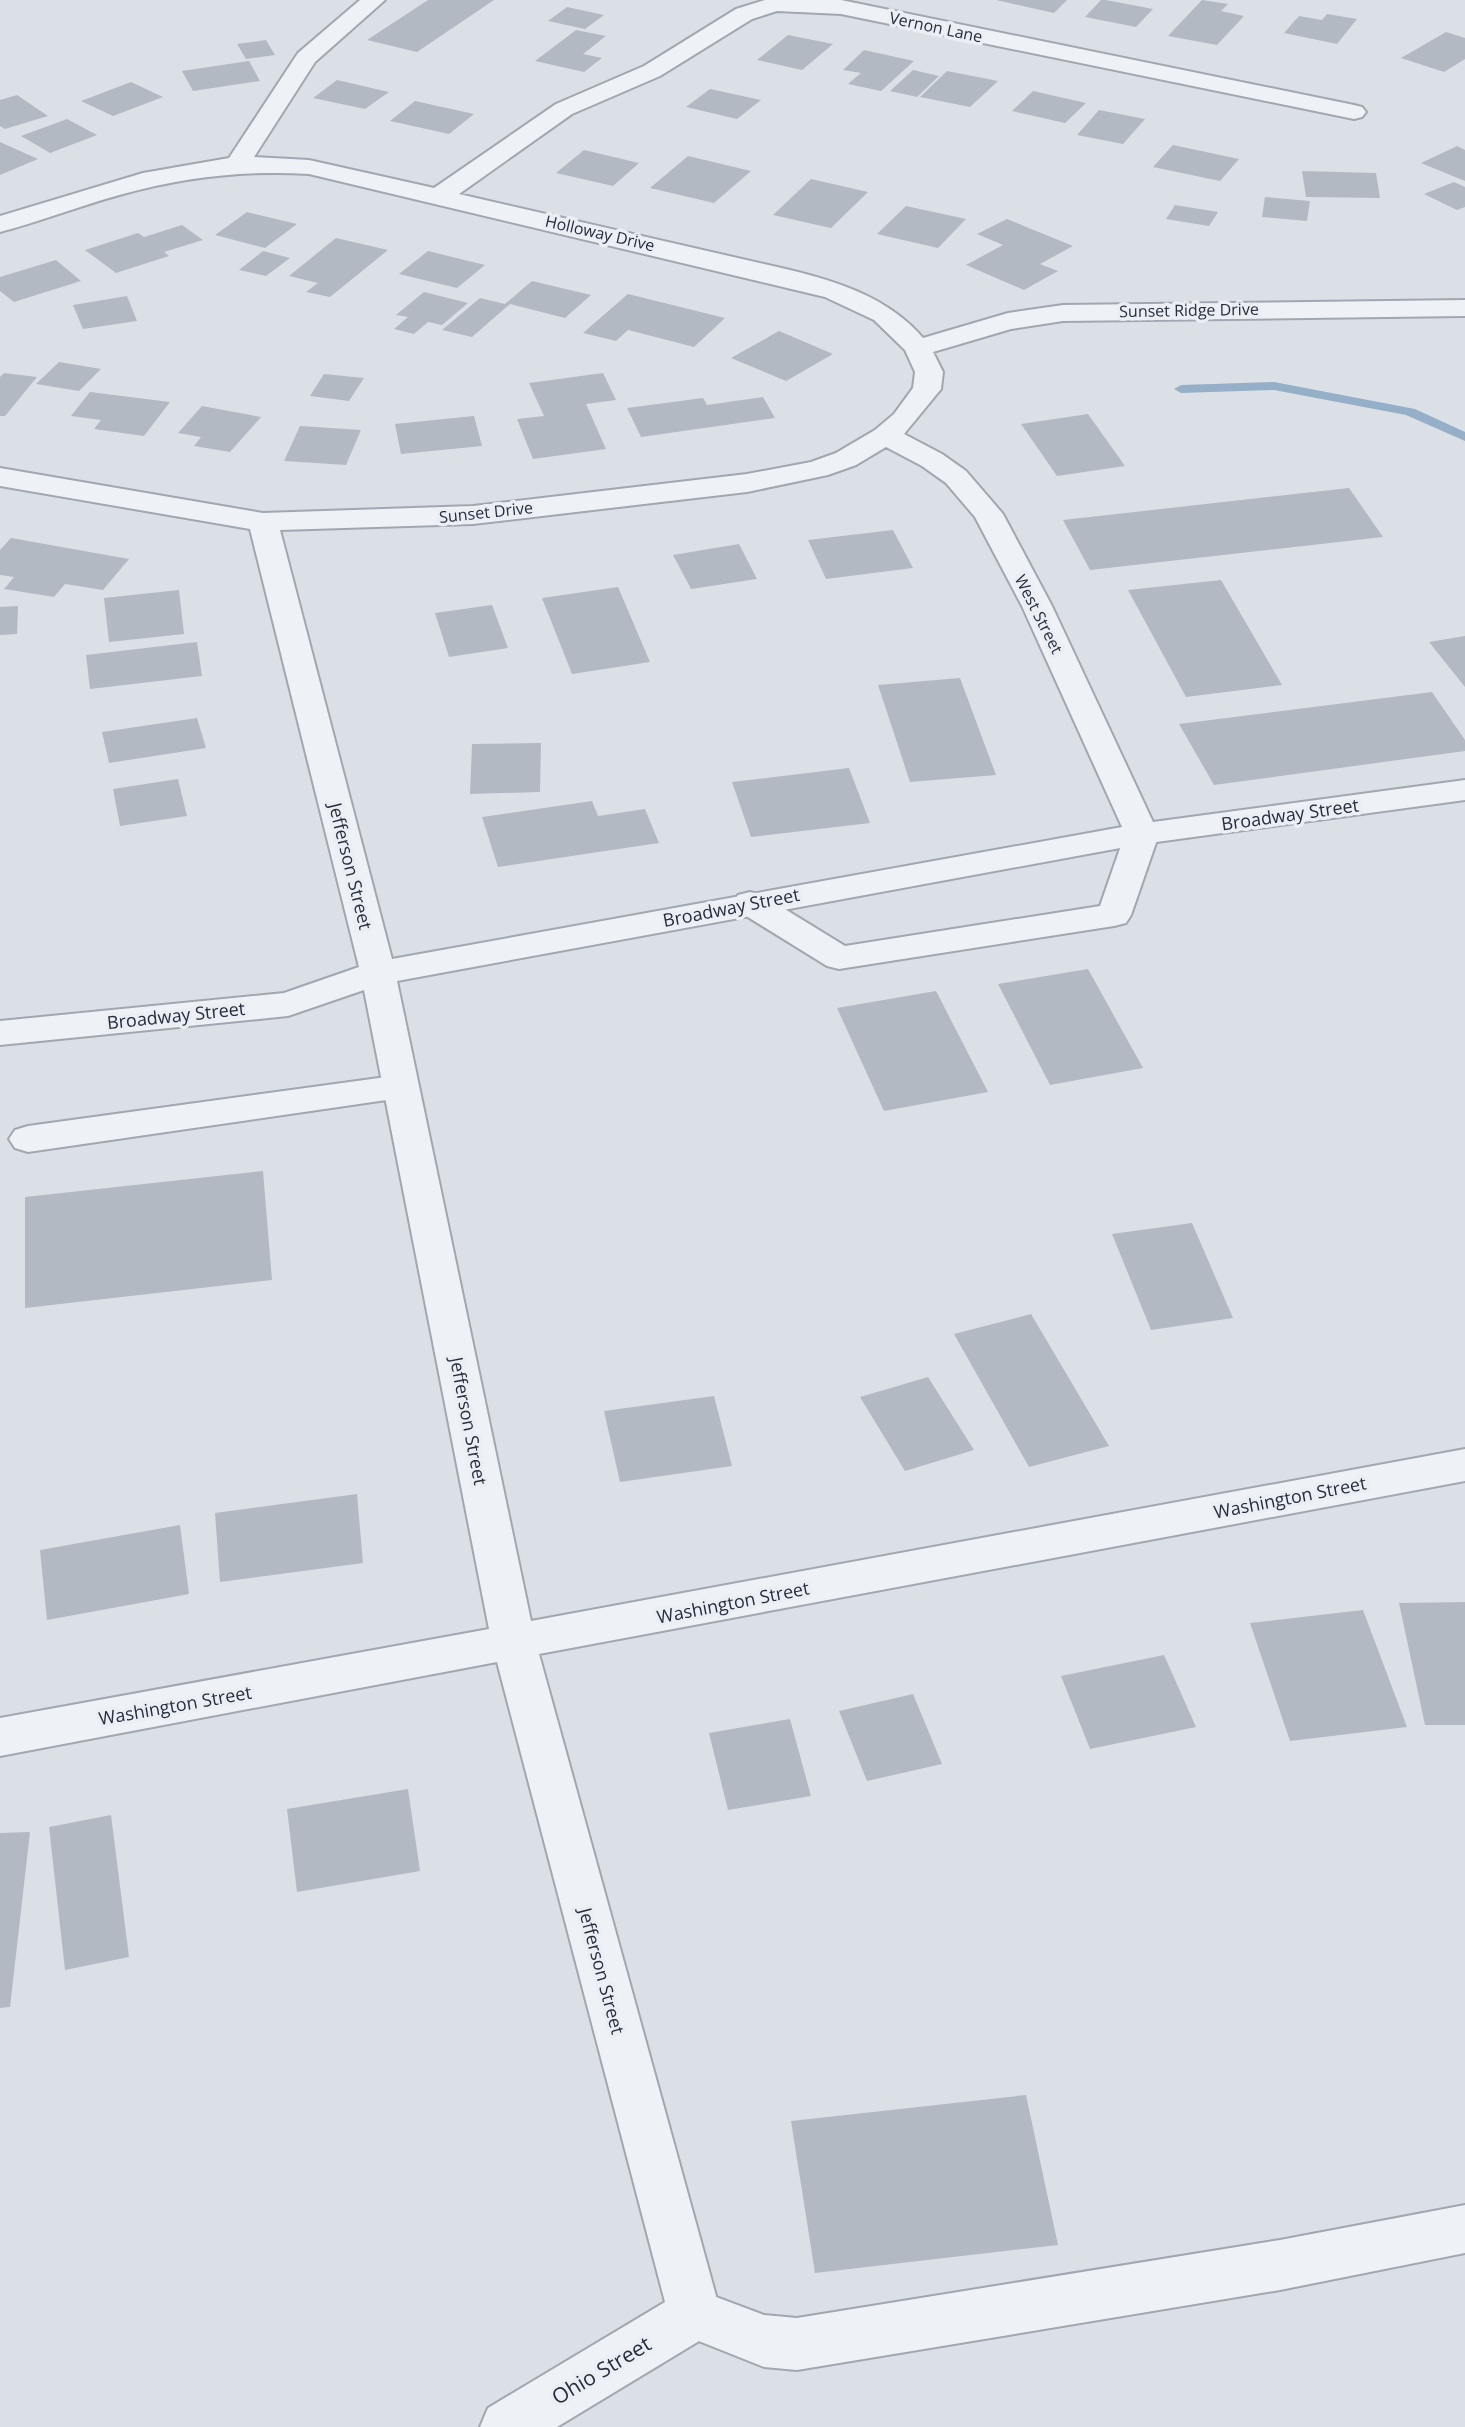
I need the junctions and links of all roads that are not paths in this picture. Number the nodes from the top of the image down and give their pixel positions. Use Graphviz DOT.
graph roads {
  1 [pos="374,0"];
  2 [pos="1354,112"];
  3 [pos="237,165"];
  4 [pos="440,196"];
  5 [pos="0,224"];
  6 [pos="1465,308"];
  7 [pos="923,360"];
  8 [pos="885,436"];
  9 [pos="0,477"];
  10 [pos="263,522"];
  11 [pos="1465,790"];
  12 [pos="1142,834"];
  13 [pos="750,903"];
  14 [pos="379,974"];
  15 [pos="0,1033"];
  16 [pos="401,1087"];
  17 [pos="28,1139"];
  18 [pos="1465,1465"];
  19 [pos="514,1643"];
  20 [pos="0,1737"];
  21 [pos="1465,2229"];
  22 [pos="695,2314"];
  23 [pos="507,2427"];
  1 -- 3 [label="street"];
  2 -- 4 [label="street, Vernon Lane"];
  3 -- 4 [label="street, Holloway Drive"];
  3 -- 5 [label="street, Holloway Drive"];
  4 -- 7 [label="street, Holloway Drive"];
  6 -- 7 [label="street, Sunset Ridge Drive"];
  7 -- 8 [label="street, Sunset Drive"];
  8 -- 10 [label="street, Sunset Drive"];
  8 -- 12 [label="street, West Street"];
  9 -- 10 [label="street, Sunset Drive"];
  10 -- 14 [label="street, Jefferson Street"];
  11 -- 12 [label="street, Broadway Street"];
  12 -- 13 [label="street, Broadway Street"];
  12 -- 13 [label="street"];
  13 -- 14 [label="street, Broadway Street"];
  14 -- 15 [label="street, Broadway Street"];
  14 -- 16 [label="street, Jefferson Street"];
  16 -- 17 [label="street"];
  16 -- 19 [label="street, Jefferson Street"];
  18 -- 19 [label="street, Washington Street"];
  19 -- 20 [label="street, Washington Street"];
  19 -- 22 [label="street, Jefferson Street"];
  21 -- 22 [label="street"];
  22 -- 23 [label="street, Ohio Street"];
}
